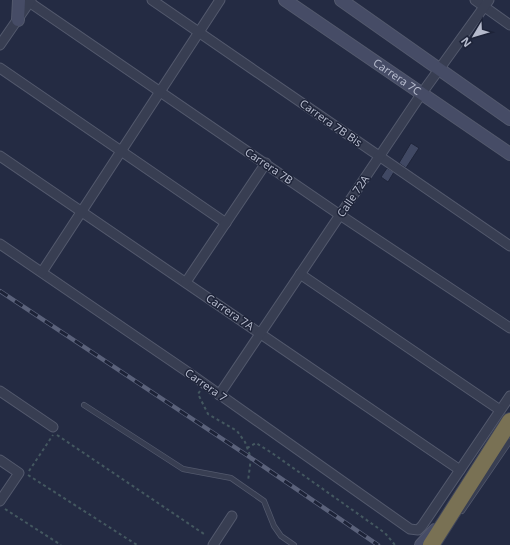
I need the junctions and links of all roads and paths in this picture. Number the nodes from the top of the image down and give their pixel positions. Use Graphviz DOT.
graph roads {
  1 [pos="152,0"];
  2 [pos="220,0"];
  3 [pos="285,0"];
  4 [pos="341,0"];
  5 [pos="475,0"];
  6 [pos="26,1"];
  7 [pos="486,3"];
  8 [pos="18,20"];
  9 [pos="510,25"];
  10 [pos="199,31"];
  11 [pos="0,45"];
  12 [pos="0,68"];
  13 [pos="439,69"];
  14 [pos="159,92"];
  15 [pos="422,93"];
  16 [pos="510,119"];
  17 [pos="120,152"];
  18 [pos="510,154"];
  19 [pos="0,156"];
  20 [pos="380,156"];
  21 [pos="266,164"];
  22 [pos="81,212"];
  23 [pos="340,215"];
  24 [pos="226,223"];
  25 [pos="0,244"];
  26 [pos="510,246"];
  27 [pos="42,272"];
  28 [pos="300,274"];
  29 [pos="186,282"];
  30 [pos="510,328"];
  31 [pos="261,333"];
  32 [pos="200,389"];
  33 [pos="0,391"];
  34 [pos="219,395"];
  35 [pos="510,396"];
  36 [pos="84,405"];
  37 [pos="505,416"];
  38 [pos="54,430"];
  39 [pos="510,442"];
  40 [pos="247,448"];
  41 [pos="0,460"];
  42 [pos="460,470"];
  43 [pos="23,473"];
  44 [pos="244,488"];
  45 [pos="0,501"];
  46 [pos="0,506"];
  47 [pos="454,515"];
  48 [pos="232,516"];
  49 [pos="204,534"];
  50 [pos="61,545"];
  51 [pos="137,545"];
  52 [pos="213,545"];
  53 [pos="294,545"];
  54 [pos="395,545"];
  55 [pos="421,545"];
  56 [pos="431,545"];
  1 -- 10 [label="street, Carrera 7B Bis"];
  2 -- 10 [label="street"];
  3 -- 15 [label="street, Carrera 7C"];
  4 -- 13 [label="street"];
  5 -- 7 [label="street"];
  6 -- 8 [label="street"];
  6 -- 14 [label="street, Carrera 7B"];
  7 -- 9 [label="street"];
  7 -- 13 [label="street, Calle 72A"];
  8 -- 11 [label="street"];
  10 -- 14 [label="street"];
  10 -- 20 [label="street, Carrera 7B Bis"];
  12 -- 17 [label="street"];
  13 -- 15 [label="street, Calle 72A"];
  13 -- 16 [label="street"];
  14 -- 17 [label="street"];
  14 -- 21 [label="street, Carrera 7B"];
  15 -- 18 [label="street, Carrera 7C"];
  15 -- 20 [label="street, Calle 72A"];
  17 -- 22 [label="street"];
  17 -- 24 [label="street"];
  19 -- 22 [label="street, Carrera 7A"];
  20 -- 23 [label="street, Calle 72A"];
  20 -- 26 [label="street, Carrera 7B Bis"];
  21 -- 23 [label="street, Carrera 7B"];
  21 -- 24 [label="street"];
  22 -- 27 [label="street"];
  22 -- 29 [label="street, Carrera 7A"];
  23 -- 28 [label="street, Calle 72A"];
  23 -- 30 [label="street, Carrera 7B"];
  24 -- 29 [label="street"];
  25 -- 27 [label="street, Carrera 7"];
  27 -- 34 [label="street, Carrera 7"];
  28 -- 31 [label="street, Calle 72A"];
  28 -- 37 [label="street"];
  29 -- 31 [label="street, Carrera 7A"];
  31 -- 34 [label="street, Calle 72A"];
  31 -- 42 [label="street, Carrera 7A"];
  32 -- 40 [label="path"];
  33 -- 38 [label="street"];
  34 -- 42 [label="street, Carrera 7"];
  35 -- 37 [label="street"];
  36 -- 44 [label="lane"];
  37 -- 42 [label="street"];
  37 -- 47 [label="highway"];
  38 -- 43 [label="path"];
  38 -- 49 [label="path"];
  39 -- 47 [label="lane"];
  40 -- 44 [label="path"];
  40 -- 54 [label="path"];
  41 -- 43 [label="street"];
  43 -- 45 [label="street"];
  43 -- 51 [label="path"];
  44 -- 53 [label="lane"];
  46 -- 50 [label="path"];
  47 -- 55 [label="street"];
  47 -- 56 [label="highway"];
  48 -- 52 [label="street"];
}
